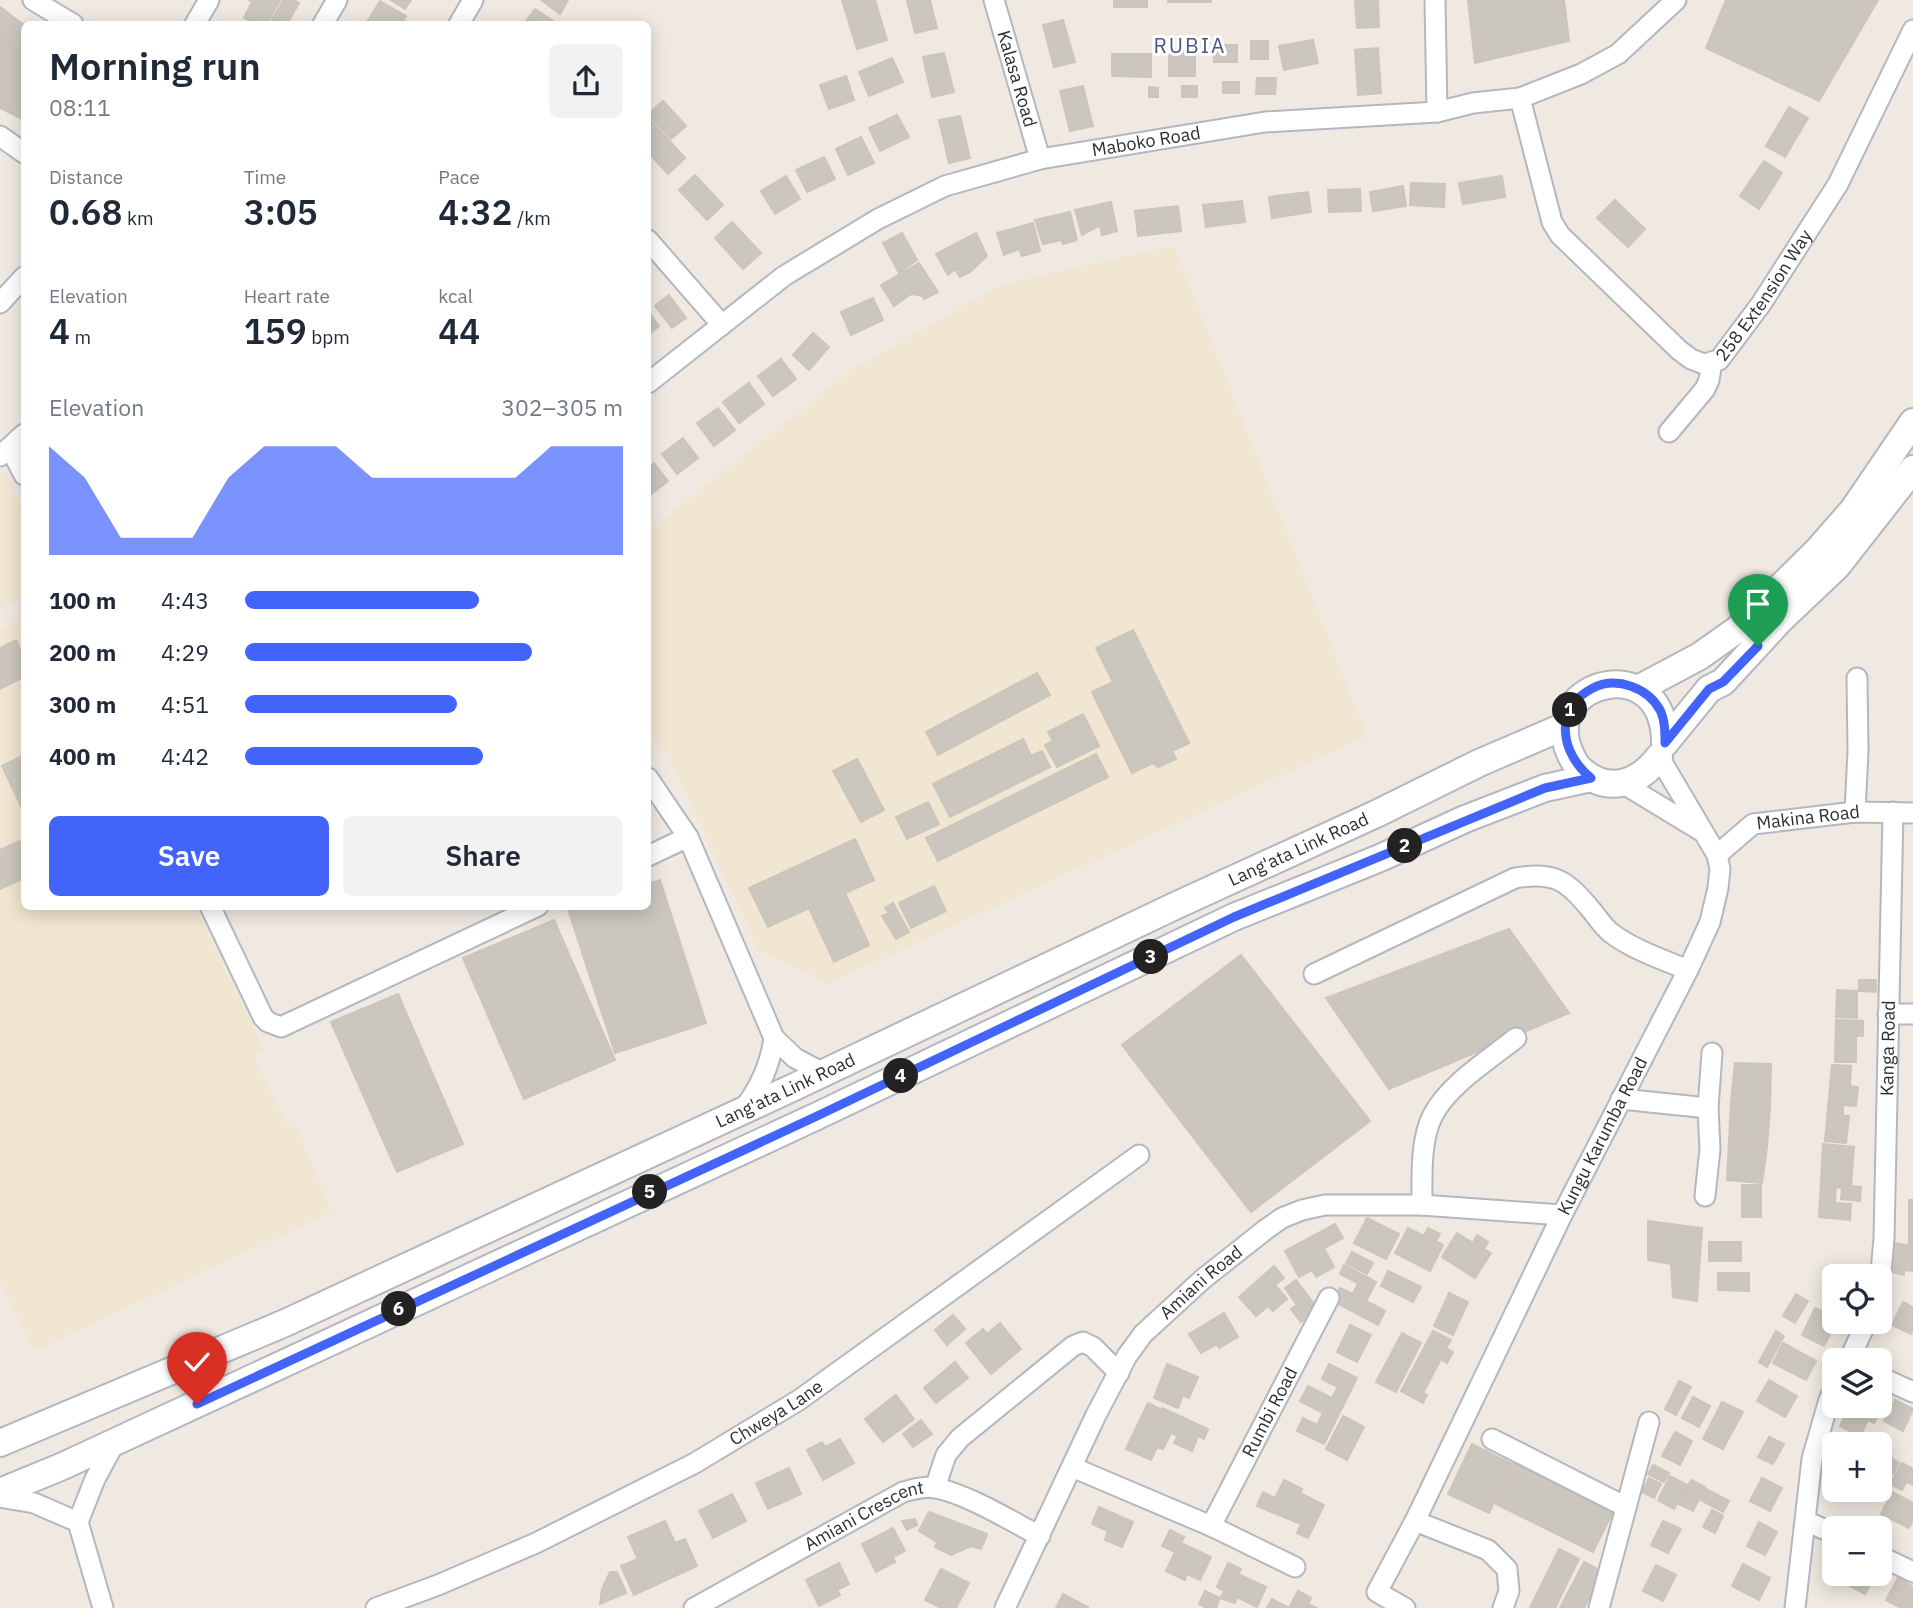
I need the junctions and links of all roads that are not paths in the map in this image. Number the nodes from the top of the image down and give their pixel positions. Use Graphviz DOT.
graph roads {
  1 [pos="33,0"];
  2 [pos="209,0"];
  3 [pos="337,0"];
  4 [pos="473,0"];
  5 [pos="994,0"];
  6 [pos="1435,0"];
  7 [pos="1676,0"];
  8 [pos="68,21"];
  9 [pos="197,21"];
  10 [pos="325,21"];
  11 [pos="461,21"];
  12 [pos="1913,30"];
  13 [pos="1520,98"];
  14 [pos="1437,112"];
  15 [pos="0,136"];
  16 [pos="21,151"];
  17 [pos="1040,159"];
  18 [pos="651,243"];
  19 [pos="21,280"];
  20 [pos="0,303"];
  21 [pos="722,325"];
  22 [pos="1712,362"];
  23 [pos="651,381"];
  24 [pos="1913,422"];
  25 [pos="1669,432"];
  26 [pos="21,437"];
  27 [pos="5,452"];
  28 [pos="1913,469"];
  29 [pos="21,471"];
  30 [pos="1857,678"];
  31 [pos="1638,689"];
  32 [pos="1565,726"];
  33 [pos="1662,750"];
  34 [pos="1591,778"];
  35 [pos="651,782"];
  36 [pos="1622,783"];
  37 [pos="1855,812"];
  38 [pos="1893,812"];
  39 [pos="1913,813"];
  40 [pos="1705,833"];
  41 [pos="688,837"];
  42 [pos="651,855"];
  43 [pos="1717,855"];
  44 [pos="212,910"];
  45 [pos="530,910"];
  46 [pos="1688,970"];
  47 [pos="1314,974"];
  48 [pos="1888,1014"];
  49 [pos="1913,1014"];
  50 [pos="774,1038"];
  51 [pos="1516,1038"];
  52 [pos="1712,1053"];
  53 [pos="823,1073"];
  54 [pos="1621,1099"];
  55 [pos="1707,1108"];
  56 [pos="743,1110"];
  57 [pos="1139,1155"];
  58 [pos="1705,1196"];
  59 [pos="1422,1205"];
  60 [pos="1562,1215"];
  61 [pos="1882,1264"];
  62 [pos="1329,1298"];
  63 [pos="1119,1373"];
  64 [pos="1892,1382"];
  65 [pos="1913,1392"];
  66 [pos="1824,1418"];
  67 [pos="1649,1422"];
  68 [pos="1492,1439"];
  69 [pos="116,1442"];
  70 [pos="0,1443"];
  71 [pos="1072,1467"];
  72 [pos="935,1488"];
  73 [pos="0,1494"];
  74 [pos="1626,1507"];
  75 [pos="1415,1521"];
  76 [pos="1807,1521"];
  77 [pos="78,1522"];
  78 [pos="1211,1526"];
  79 [pos="1822,1528"];
  80 [pos="1040,1536"];
  81 [pos="1892,1562"];
  82 [pos="1296,1567"];
  83 [pos="1913,1572"];
  84 [pos="1373,1600"];
  85 [pos="103,1608"];
  86 [pos="376,1608"];
  87 [pos="694,1608"];
  88 [pos="1005,1608"];
  89 [pos="1405,1608"];
  90 [pos="1503,1608"];
  91 [pos="1599,1608"];
  92 [pos="1795,1608"];
  1 -- 8 [label="street"];
  2 -- 9 [label="street"];
  3 -- 10 [label="street"];
  4 -- 11 [label="street"];
  5 -- 17 [label="street, Kalasa Road"];
  6 -- 14 [label="street"];
  7 -- 13 [label="street, Maboko Road"];
  12 -- 22 [label="street, 258 Extension Way"];
  13 -- 14 [label="street, Maboko Road"];
  13 -- 22 [label="street, 258 Extension Way"];
  14 -- 17 [label="street, Maboko Road"];
  15 -- 16 [label="street"];
  17 -- 21 [label="street, Maboko Road"];
  18 -- 21 [label="street"];
  19 -- 20 [label="street"];
  21 -- 23 [label="street, Maboko Road"];
  22 -- 25 [label="street"];
  24 -- 31 [label="main road"];
  26 -- 27 [label="street"];
  27 -- 29 [label="street"];
  28 -- 33 [label="main road"];
  30 -- 37 [label="street"];
  31 -- 32 [label="main road"];
  31 -- 33 [label="main road"];
  32 -- 34 [label="main road"];
  32 -- 53 [label="main road, Lang'ata Link Road"];
  33 -- 36 [label="main road"];
  33 -- 40 [label="street, Kungu Karumba Road"];
  34 -- 36 [label="main road"];
  34 -- 69 [label="main road, Lang'ata Link Road"];
  35 -- 41 [label="street"];
  36 -- 40 [label="street"];
  37 -- 38 [label="street, Makina Road"];
  37 -- 43 [label="street, Makina Road"];
  38 -- 39 [label="street, Makina Road"];
  38 -- 48 [label="street, Kanga Road"];
  40 -- 43 [label="street, Kungu Karumba Road"];
  41 -- 42 [label="street"];
  41 -- 50 [label="street"];
  43 -- 46 [label="street, Kungu Karumba Road"];
  44 -- 45 [label="street"];
  46 -- 47 [label="street"];
  46 -- 54 [label="street, Kungu Karumba Road"];
  48 -- 49 [label="street"];
  48 -- 61 [label="street, Kanga Road"];
  50 -- 53 [label="street"];
  50 -- 56 [label="street"];
  51 -- 59 [label="street"];
  52 -- 55 [label="street"];
  53 -- 56 [label="main road, Lang'ata Link Road"];
  54 -- 55 [label="street"];
  54 -- 60 [label="street, Kungu Karumba Road"];
  55 -- 58 [label="street"];
  56 -- 70 [label="main road, Lang'ata Link Road"];
  57 -- 86 [label="street, Chweya Lane"];
  59 -- 60 [label="street, Amiani Road"];
  59 -- 63 [label="street, Amiani Road"];
  60 -- 75 [label="street, Kungu Karumba Road"];
  62 -- 78 [label="street, Rumbi Road"];
  63 -- 71 [label="street, Amiani Road"];
  63 -- 72 [label="street"];
  64 -- 65 [label="street"];
  66 -- 76 [label="street"];
  67 -- 74 [label="street"];
  68 -- 74 [label="street"];
  69 -- 73 [label="main road, Lang'ata Link Road"];
  69 -- 77 [label="street"];
  71 -- 78 [label="street"];
  71 -- 80 [label="street, Amiani Road"];
  72 -- 80 [label="street, Amiani Crescent"];
  72 -- 87 [label="street, Amiani Crescent"];
  73 -- 77 [label="street"];
  74 -- 91 [label="street"];
  75 -- 84 [label="street, Kungu Karumba Road"];
  75 -- 90 [label="street"];
  76 -- 79 [label="street"];
  76 -- 92 [label="street"];
  77 -- 85 [label="street"];
  78 -- 82 [label="street"];
  80 -- 88 [label="street, Amiani Road"];
  81 -- 83 [label="street"];
  84 -- 89 [label="street"];
}
